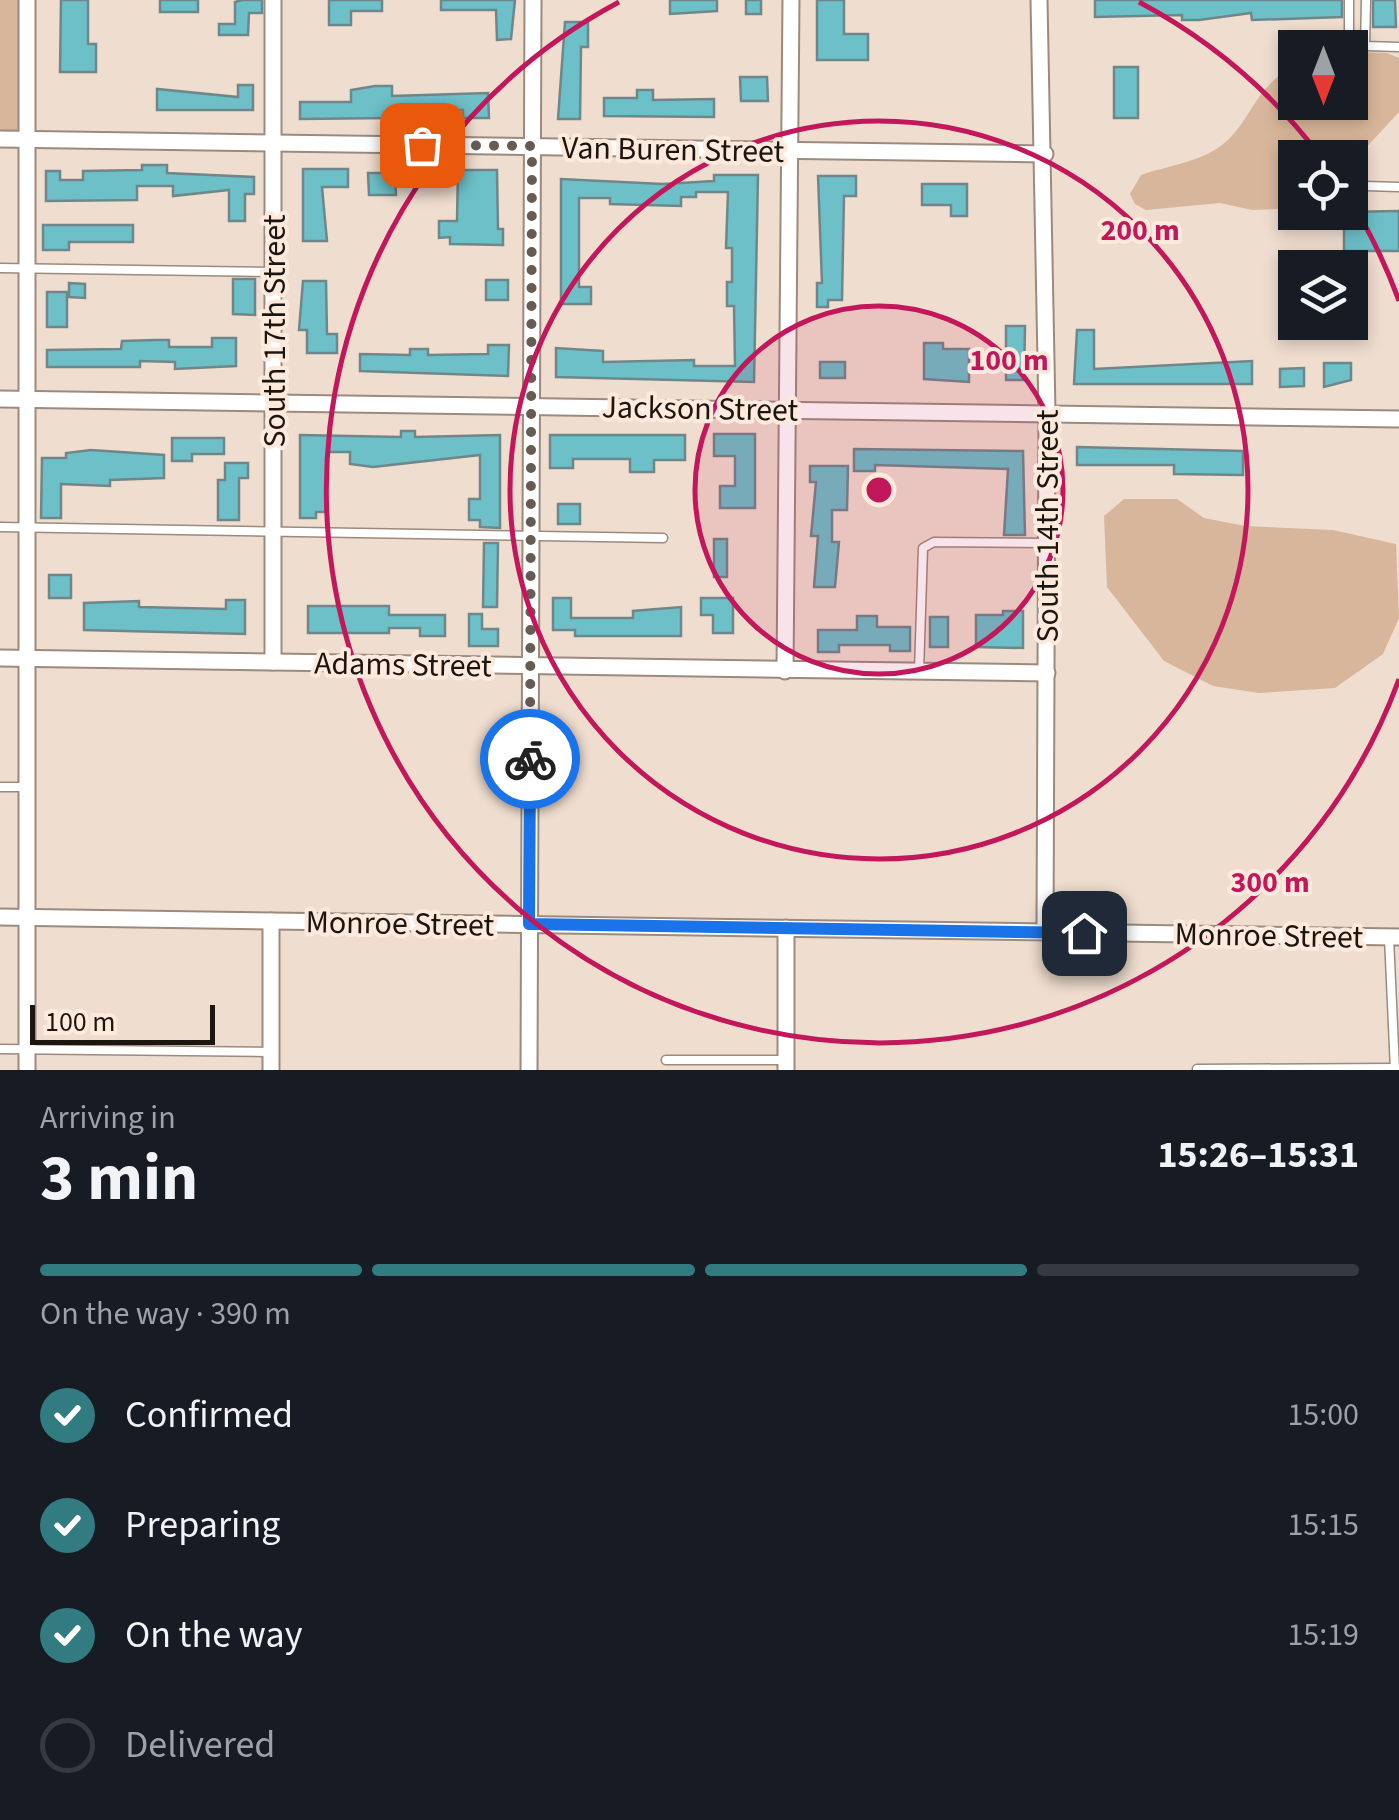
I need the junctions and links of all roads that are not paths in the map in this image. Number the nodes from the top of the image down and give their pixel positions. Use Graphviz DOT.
graph roads {
  1 [pos="26,0"];
  2 [pos="273,0"];
  3 [pos="533,0"];
  4 [pos="791,0"];
  5 [pos="1038,0"];
  6 [pos="1350,0"];
  7 [pos="1366,0"];
  8 [pos="1349,30"];
  9 [pos="1365,30"];
  10 [pos="1368,46"];
  11 [pos="1399,46"];
  12 [pos="0,139"];
  13 [pos="26,140"];
  14 [pos="275,144"];
  15 [pos="532,146"];
  16 [pos="790,150"];
  17 [pos="1045,154"];
  18 [pos="1368,186"];
  19 [pos="1399,187"];
  20 [pos="0,268"];
  21 [pos="26,268"];
  22 [pos="274,272"];
  23 [pos="0,399"];
  24 [pos="27,400"];
  25 [pos="273,403"];
  26 [pos="531,406"];
  27 [pos="790,410"];
  28 [pos="1047,413"];
  29 [pos="1399,419"];
  30 [pos="0,527"];
  31 [pos="27,528"];
  32 [pos="273,534"];
  33 [pos="531,534"];
  34 [pos="663,538"];
  35 [pos="1047,543"];
  36 [pos="0,658"];
  37 [pos="27,659"];
  38 [pos="273,662"];
  39 [pos="530,666"];
  40 [pos="786,671"];
  41 [pos="919,672"];
  42 [pos="1046,672"];
  43 [pos="0,787"];
  44 [pos="27,787"];
  45 [pos="0,918"];
  46 [pos="27,918"];
  47 [pos="271,921"];
  48 [pos="529,924"];
  49 [pos="786,928"];
  50 [pos="1046,932"];
  51 [pos="1394,937"];
  52 [pos="0,1049"];
  53 [pos="27,1050"];
  54 [pos="271,1052"];
  55 [pos="666,1060"];
  56 [pos="786,1065"];
  57 [pos="1197,1069"];
  58 [pos="1396,1069"];
  59 [pos="27,1070"];
  60 [pos="271,1070"];
  61 [pos="528,1070"];
  1 -- 13 [label="street"];
  2 -- 14 [label="street, South 17th Street"];
  3 -- 15 [label="street"];
  4 -- 16 [label="street"];
  5 -- 17 [label="street, South 14th Street"];
  6 -- 8 [label="lane"];
  7 -- 9 [label="lane"];
  10 -- 11 [label="lane"];
  12 -- 13 [label="street, Van Buren Street"];
  13 -- 14 [label="street, Van Buren Street"];
  13 -- 21 [label="street"];
  14 -- 15 [label="street, Van Buren Street"];
  14 -- 22 [label="street, South 17th Street"];
  15 -- 16 [label="street, Van Buren Street"];
  15 -- 26 [label="street"];
  16 -- 17 [label="street, Van Buren Street"];
  16 -- 27 [label="street"];
  17 -- 28 [label="street, South 14th Street"];
  18 -- 19 [label="lane"];
  20 -- 21 [label="lane"];
  21 -- 22 [label="lane"];
  21 -- 24 [label="street"];
  22 -- 25 [label="street, South 17th Street"];
  23 -- 24 [label="street, Jackson Street"];
  24 -- 25 [label="street, Jackson Street"];
  24 -- 31 [label="street"];
  25 -- 26 [label="street, Jackson Street"];
  25 -- 32 [label="street, South 17th Street"];
  26 -- 27 [label="street, Jackson Street"];
  26 -- 33 [label="street"];
  27 -- 28 [label="street, Jackson Street"];
  27 -- 40 [label="street"];
  28 -- 29 [label="street, Jackson Street"];
  28 -- 35 [label="street, South 14th Street"];
  30 -- 31 [label="lane"];
  31 -- 32 [label="lane"];
  31 -- 37 [label="street"];
  32 -- 33 [label="lane"];
  32 -- 38 [label="street, South 17th Street"];
  33 -- 34 [label="lane"];
  33 -- 39 [label="street"];
  35 -- 41 [label="lane"];
  35 -- 42 [label="street, South 14th Street"];
  36 -- 37 [label="street, Adams Street"];
  37 -- 38 [label="street, Adams Street"];
  37 -- 44 [label="street"];
  38 -- 39 [label="street, Adams Street"];
  39 -- 40 [label="street, Adams Street"];
  39 -- 48 [label="street"];
  40 -- 41 [label="street, Adams Street"];
  41 -- 42 [label="street, Adams Street"];
  42 -- 50 [label="street, South 14th Street"];
  43 -- 44 [label="lane"];
  44 -- 46 [label="street"];
  45 -- 46 [label="street, Monroe Street"];
  46 -- 47 [label="street, Monroe Street"];
  46 -- 53 [label="street"];
  47 -- 48 [label="street, Monroe Street"];
  47 -- 54 [label="street"];
  48 -- 49 [label="street, Monroe Street"];
  48 -- 61 [label="street"];
  49 -- 50 [label="street, Monroe Street"];
  49 -- 56 [label="street"];
  50 -- 51 [label="street, Monroe Street"];
  51 -- 58 [label="lane"];
  52 -- 53 [label="lane"];
  53 -- 54 [label="lane"];
  53 -- 59 [label="street"];
  54 -- 60 [label="street"];
  55 -- 56 [label="lane"];
  57 -- 58 [label="lane"];
}
